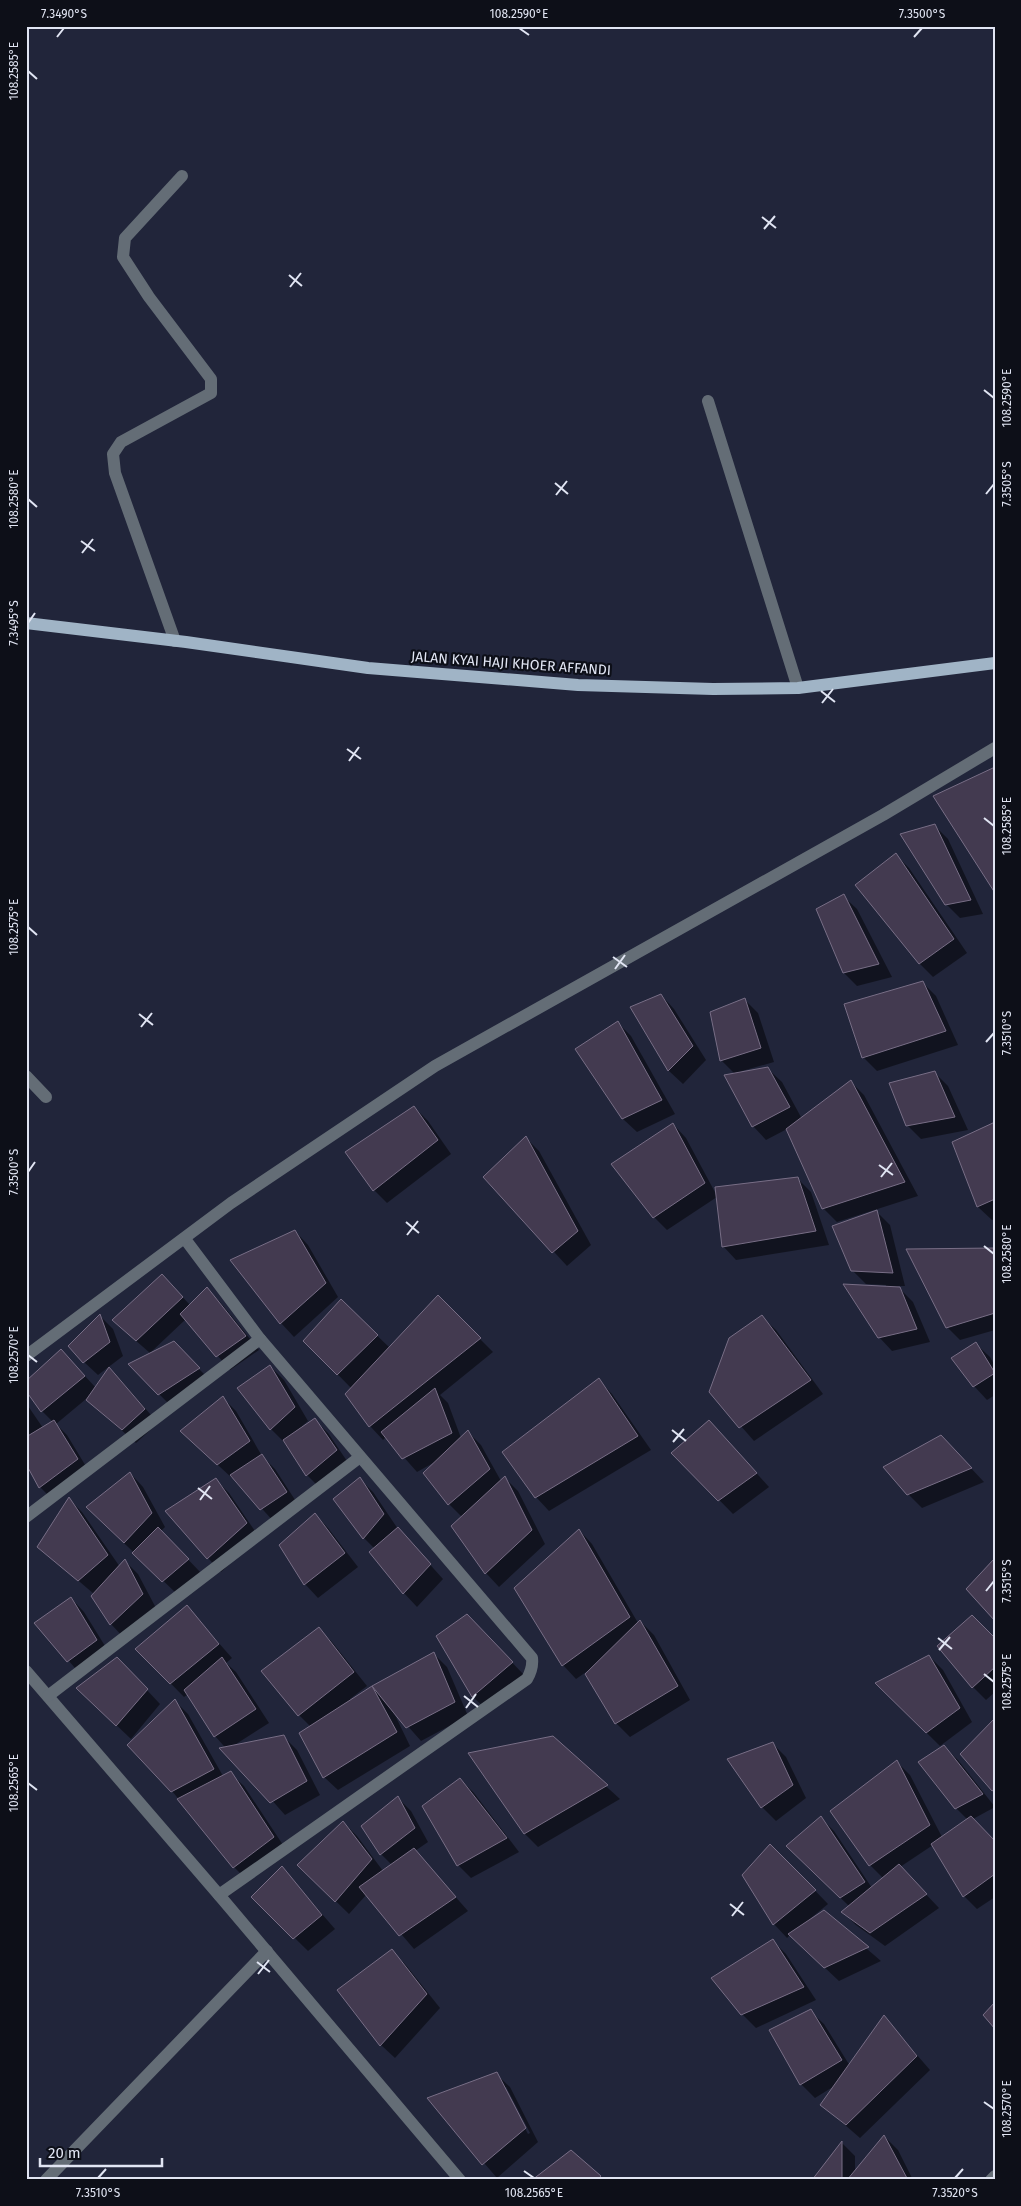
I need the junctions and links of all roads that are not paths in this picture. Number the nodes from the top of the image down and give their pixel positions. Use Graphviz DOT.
graph roads {
  1 [pos="182,176"];
  2 [pos="708,401"];
  3 [pos="26,623"];
  4 [pos="175,641"];
  5 [pos="995,663"];
  6 [pos="798,688"];
  7 [pos="995,748"];
  8 [pos="26,1076"];
  9 [pos="46,1097"];
  10 [pos="185,1238"];
  11 [pos="260,1339"];
  12 [pos="26,1356"];
  13 [pos="360,1457"];
  14 [pos="26,1517"];
  15 [pos="26,1671"];
  16 [pos="48,1696"];
  17 [pos="219,1895"];
  18 [pos="267,1951"];
  19 [pos="995,2176"];
  20 [pos="46,2180"];
  21 [pos="460,2180"];
  22 [pos="991,2180"];
  1 -- 4 [label="street"];
  2 -- 6 [label="street"];
  3 -- 4 [label="main road, JALAN KYAI HAJI KHOER AFFANDI"];
  4 -- 6 [label="main road, JALAN KYAI HAJI KHOER AFFANDI"];
  5 -- 6 [label="main road, JALAN KYAI HAJI KHOER AFFANDI"];
  7 -- 10 [label="street"];
  8 -- 9 [label="street"];
  10 -- 11 [label="street"];
  10 -- 12 [label="street"];
  11 -- 13 [label="street"];
  11 -- 14 [label="street"];
  13 -- 16 [label="street"];
  13 -- 17 [label="street"];
  15 -- 16 [label="street"];
  16 -- 17 [label="street"];
  17 -- 18 [label="street"];
  18 -- 20 [label="street"];
  18 -- 21 [label="street"];
  19 -- 22 [label="street"];
}
